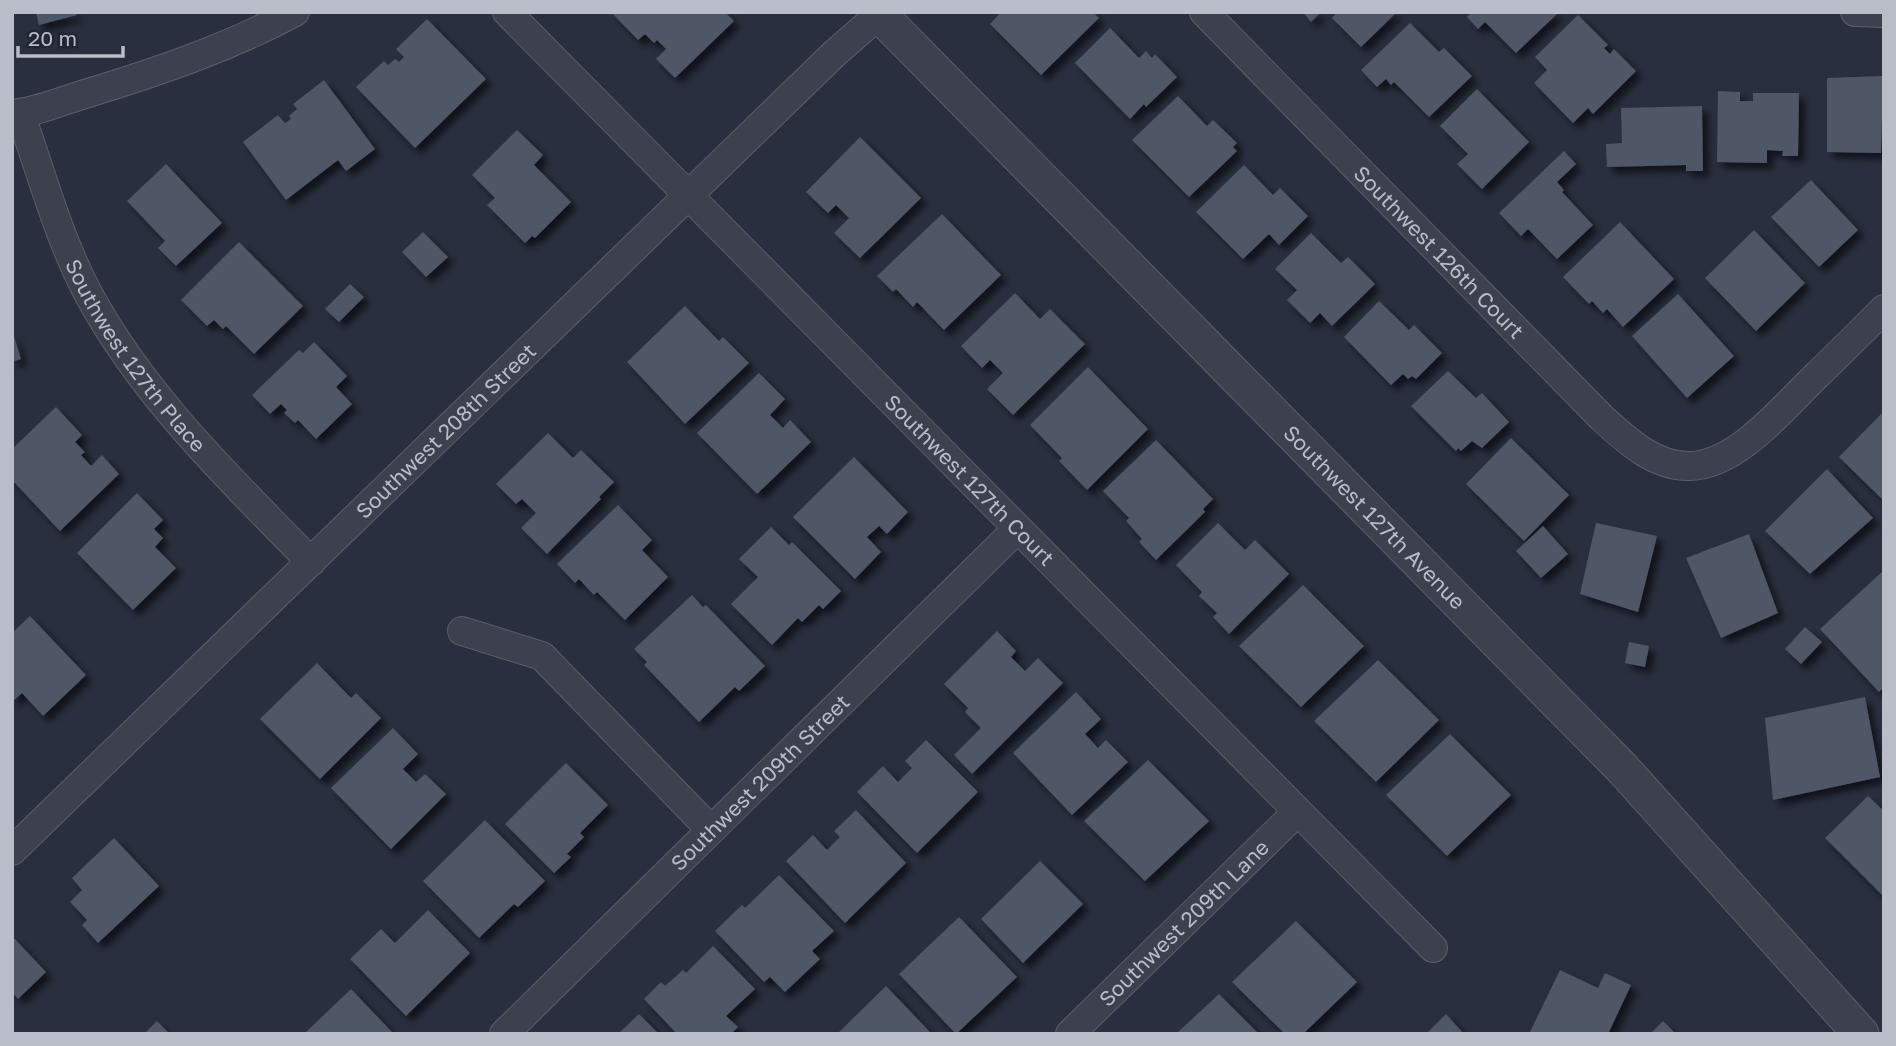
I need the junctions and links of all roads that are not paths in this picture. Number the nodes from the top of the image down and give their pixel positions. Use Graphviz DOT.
graph roads {
  1 [pos="295,12"];
  2 [pos="507,12"];
  3 [pos="1204,12"];
  4 [pos="1855,12"];
  5 [pos="880,13"];
  6 [pos="1884,13"];
  7 [pos="16,114"];
  8 [pos="690,195"];
  9 [pos="1884,309"];
  10 [pos="1016,530"];
  11 [pos="311,562"];
  12 [pos="462,631"];
  13 [pos="1297,812"];
  14 [pos="711,830"];
  15 [pos="17,837"];
  16 [pos="1433,948"];
  17 [pos="504,1034"];
  18 [pos="1070,1034"];
  19 [pos="1861,1034"];
  1 -- 7 [label="street"];
  2 -- 8 [label="street, Southwest 127th Court"];
  3 -- 9 [label="street, Southwest 126th Court"];
  4 -- 6 [label="street"];
  5 -- 8 [label="street, Southwest 208th Street"];
  5 -- 19 [label="street, Southwest 127th Avenue"];
  7 -- 11 [label="street, Southwest 127th Place"];
  8 -- 10 [label="street, Southwest 127th Court"];
  8 -- 11 [label="street, Southwest 208th Street"];
  10 -- 13 [label="street, Southwest 127th Court"];
  10 -- 14 [label="street, Southwest 209th Street"];
  11 -- 15 [label="street, Southwest 208th Street"];
  12 -- 14 [label="street"];
  13 -- 16 [label="street, Southwest 127th Court"];
  13 -- 18 [label="street, Southwest 209th Lane"];
  14 -- 17 [label="street, Southwest 209th Street"];
}
